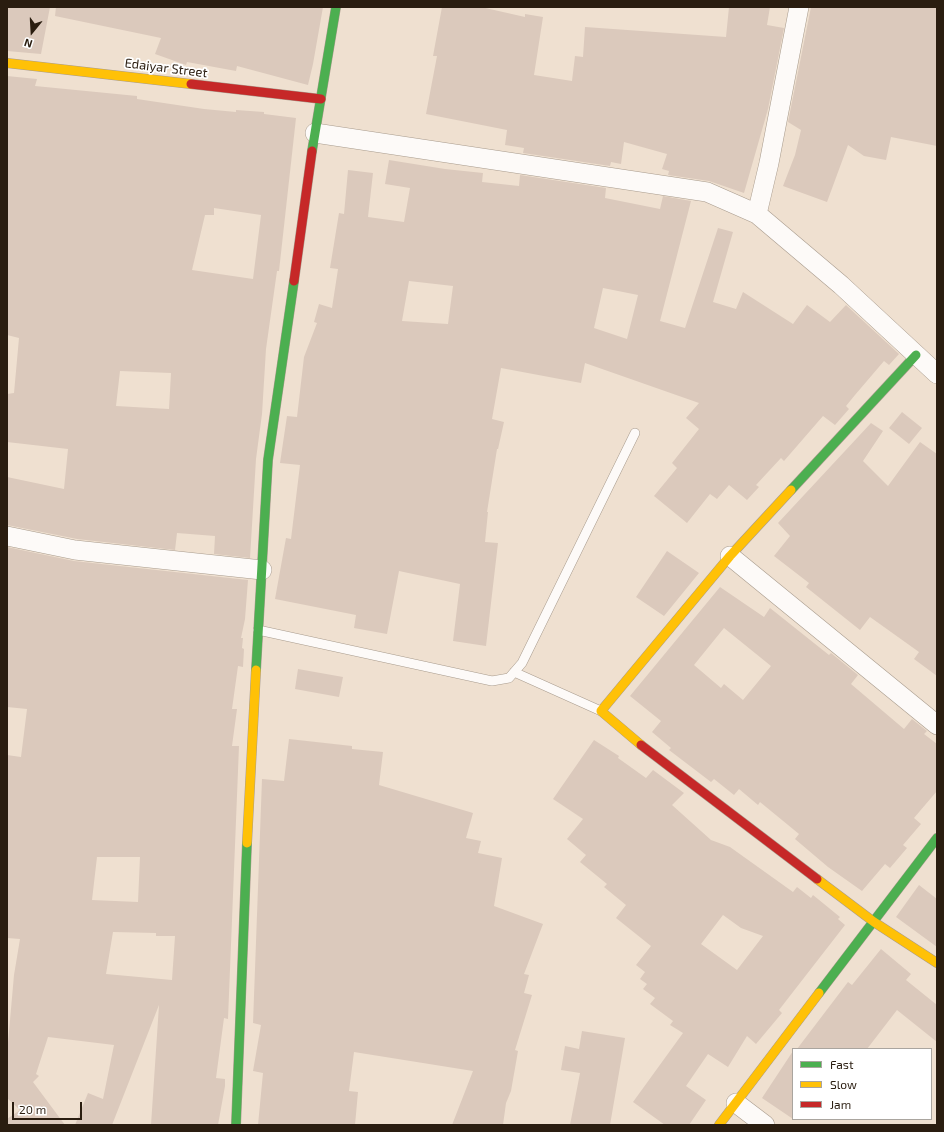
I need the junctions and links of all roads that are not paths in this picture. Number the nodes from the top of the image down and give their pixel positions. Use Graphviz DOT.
graph roads {
  1 [pos="336,7"];
  2 [pos="799,7"];
  3 [pos="7,62"];
  4 [pos="321,99"];
  5 [pos="315,133"];
  6 [pos="757,214"];
  7 [pos="916,355"];
  8 [pos="936,370"];
  9 [pos="635,433"];
  10 [pos="7,536"];
  11 [pos="730,556"];
  12 [pos="262,570"];
  13 [pos="258,630"];
  14 [pos="514,672"];
  15 [pos="601,711"];
  16 [pos="937,725"];
  17 [pos="937,838"];
  18 [pos="874,922"];
  19 [pos="937,963"];
  20 [pos="736,1103"];
  21 [pos="236,1125"];
  22 [pos="719,1125"];
  23 [pos="765,1125"];
  1 -- 4 [label="street"];
  2 -- 6 [label="street"];
  3 -- 4 [label="street, Edaiyar Street"];
  4 -- 5 [label="street"];
  5 -- 6 [label="street"];
  5 -- 12 [label="street"];
  6 -- 7 [label="street"];
  7 -- 8 [label="street"];
  7 -- 11 [label="street"];
  9 -- 14 [label="lane"];
  10 -- 12 [label="street"];
  11 -- 15 [label="street"];
  11 -- 16 [label="street"];
  12 -- 13 [label="street"];
  13 -- 14 [label="lane"];
  13 -- 21 [label="street"];
  14 -- 15 [label="lane"];
  15 -- 18 [label="street"];
  17 -- 18 [label="street"];
  18 -- 19 [label="street"];
  18 -- 20 [label="street"];
  20 -- 22 [label="street"];
  20 -- 23 [label="street"];
}
